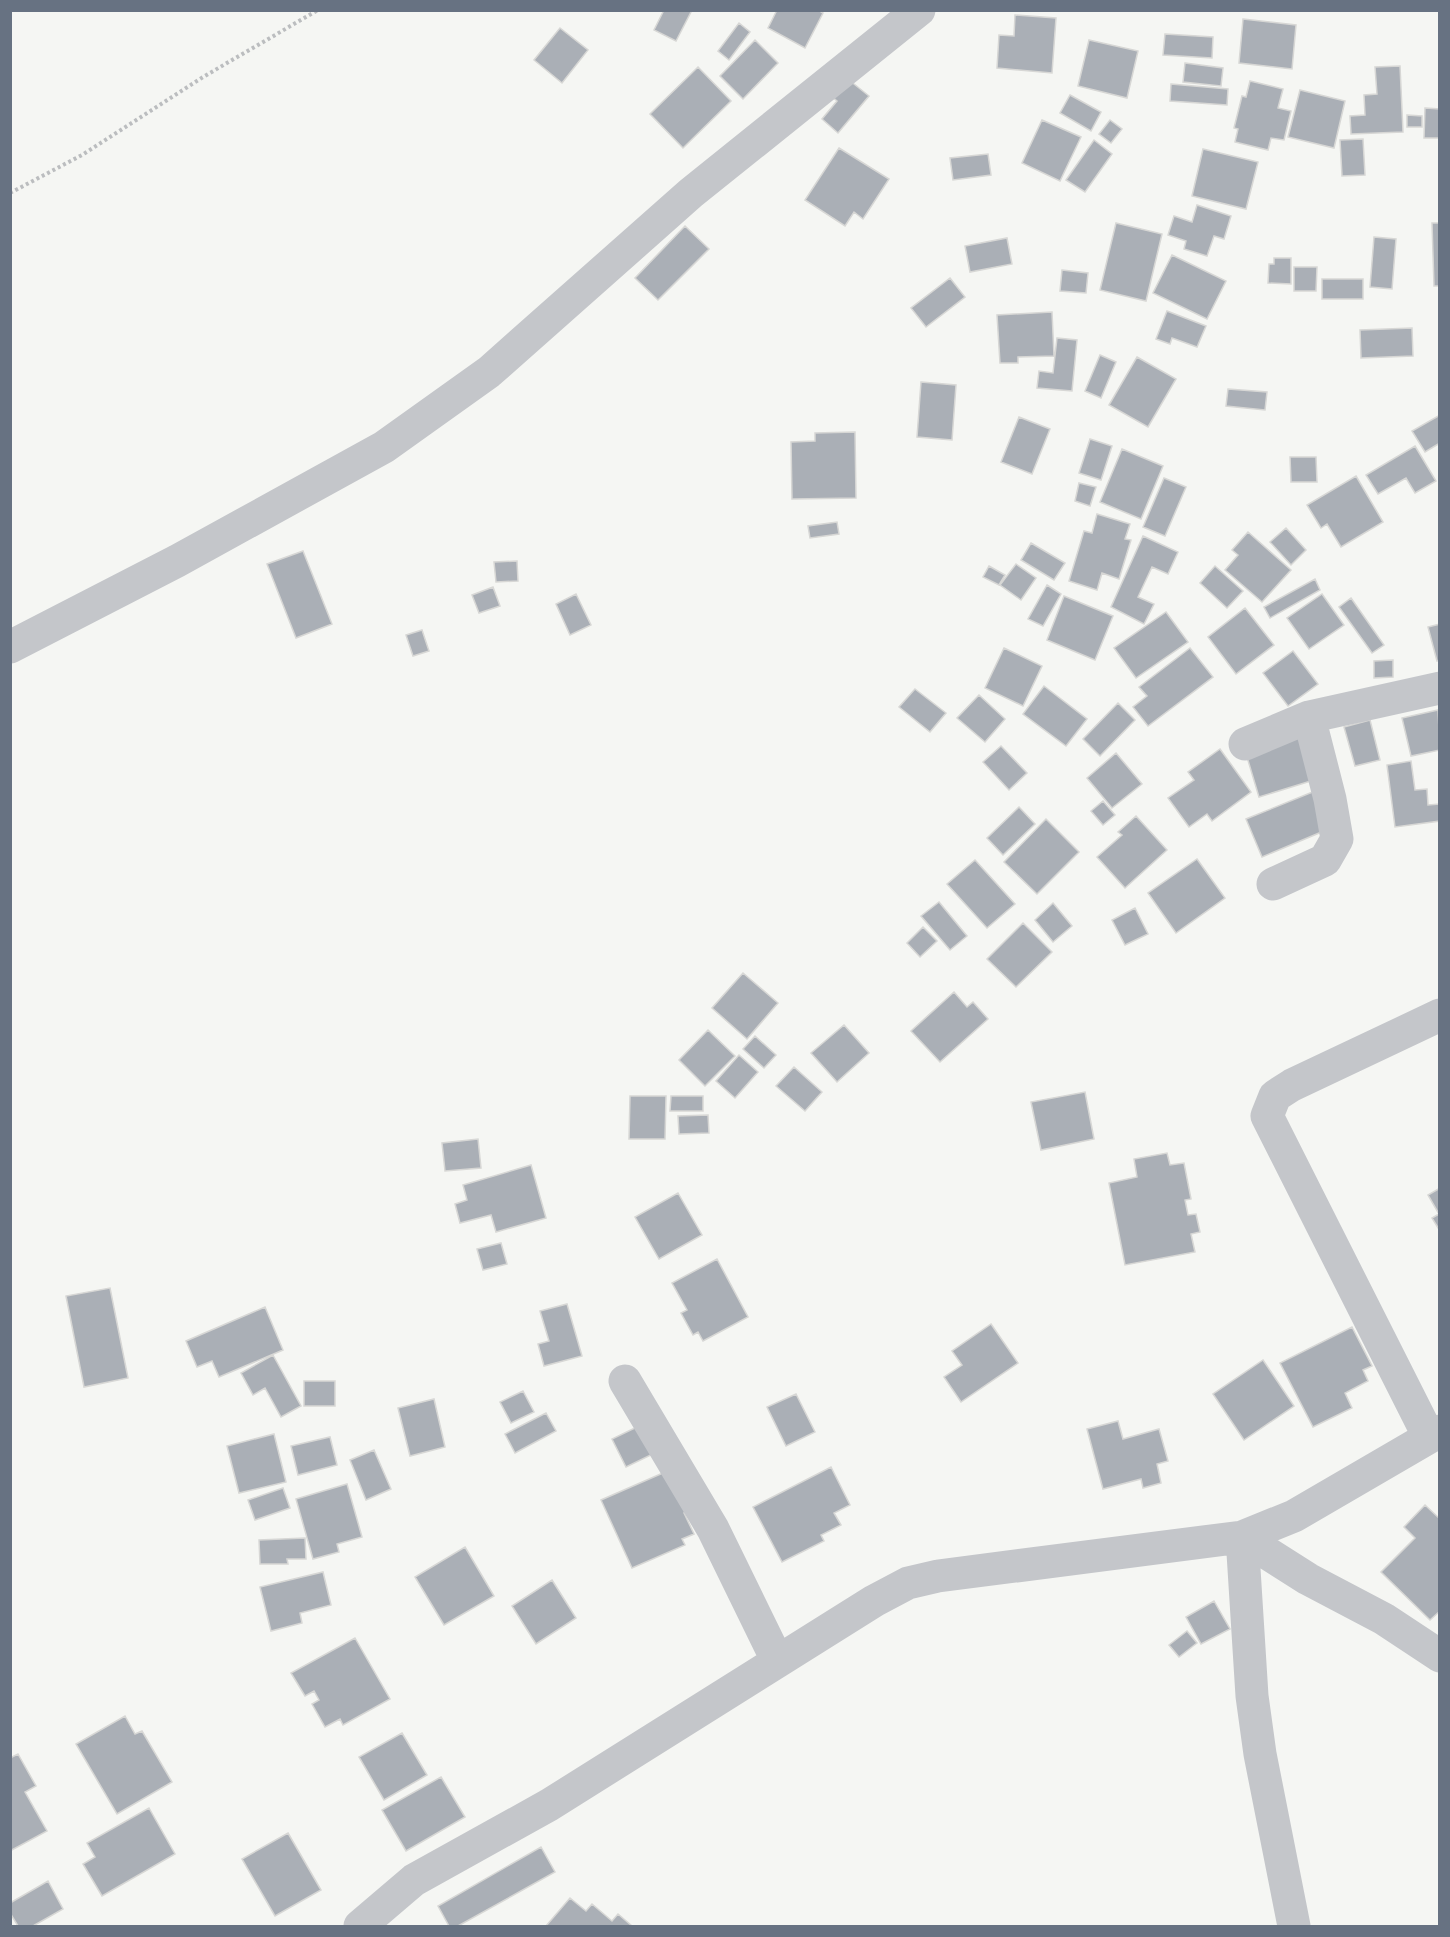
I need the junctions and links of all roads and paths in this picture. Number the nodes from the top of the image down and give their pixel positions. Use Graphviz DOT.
graph roads {
  1 [pos="318,10"];
  2 [pos="919,10"];
  3 [pos="10,193"];
  4 [pos="10,646"];
  5 [pos="1440,688"];
  6 [pos="1309,717"];
  7 [pos="1245,744"];
  8 [pos="1273,884"];
  9 [pos="1440,1015"];
  10 [pos="626,1381"];
  11 [pos="1434,1434"];
  12 [pos="1242,1537"];
  13 [pos="1440,1656"];
  14 [pos="777,1660"];
  15 [pos="360,1926"];
  16 [pos="1294,1926"];
  1 -- 3 [label="path"];
  2 -- 4 [label="street"];
  5 -- 6 [label="street"];
  6 -- 7 [label="street"];
  6 -- 8 [label="street"];
  9 -- 11 [label="street"];
  10 -- 14 [label="street"];
  11 -- 12 [label="street"];
  12 -- 13 [label="street"];
  12 -- 14 [label="street"];
  12 -- 16 [label="street"];
  14 -- 15 [label="street"];
}
